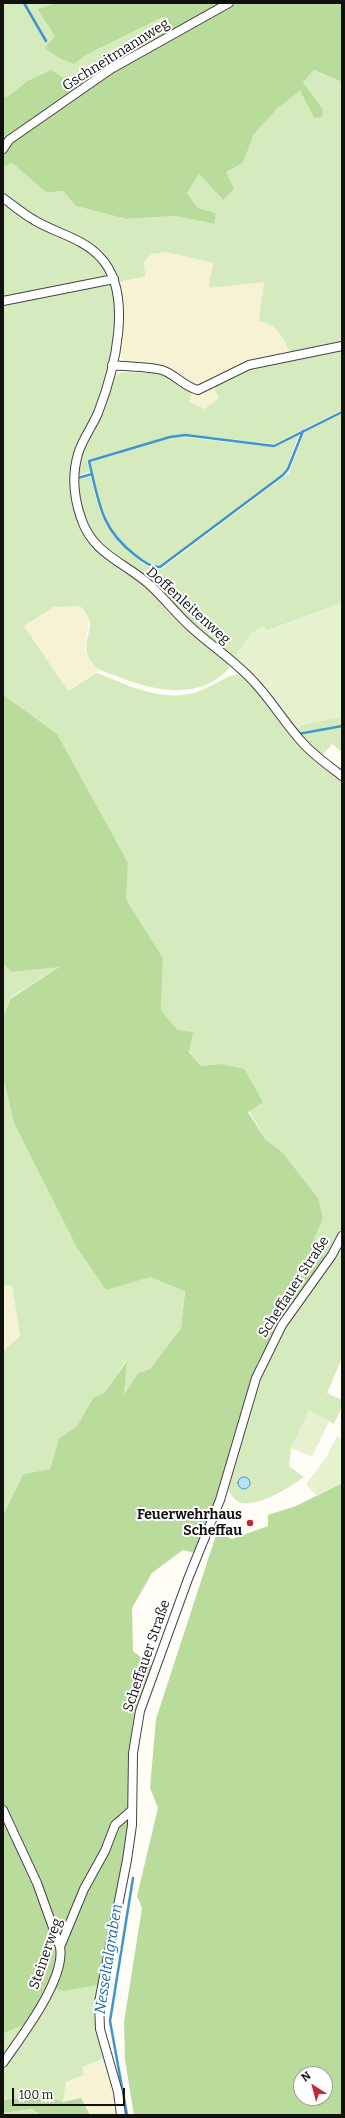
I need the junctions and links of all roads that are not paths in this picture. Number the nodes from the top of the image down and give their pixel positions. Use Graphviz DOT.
graph roads {
  1 [pos="229,3"];
  2 [pos="3,149"];
  3 [pos="3,198"];
  4 [pos="114,279"];
  5 [pos="3,301"];
  6 [pos="342,346"];
  7 [pos="112,365"];
  8 [pos="342,776"];
  9 [pos="341,1239"];
  10 [pos="3,1810"];
  11 [pos="131,1811"];
  12 [pos="60,1946"];
  13 [pos="3,2063"];
  14 [pos="121,2115"];
  1 -- 2 [label="street, Gschneitmannweg"];
  3 -- 4 [label="street, Doffenleitenweg"];
  4 -- 5 [label="street"];
  4 -- 7 [label="street, Doffenleitenweg"];
  6 -- 7 [label="street"];
  7 -- 8 [label="street, Doffenleitenweg"];
  9 -- 11 [label="street, Scheffauer Straße"];
  10 -- 12 [label="street"];
  11 -- 12 [label="street, Steinerweg"];
  11 -- 14 [label="street, Scheffauer Straße"];
  12 -- 13 [label="street, Steinerweg"];
}
